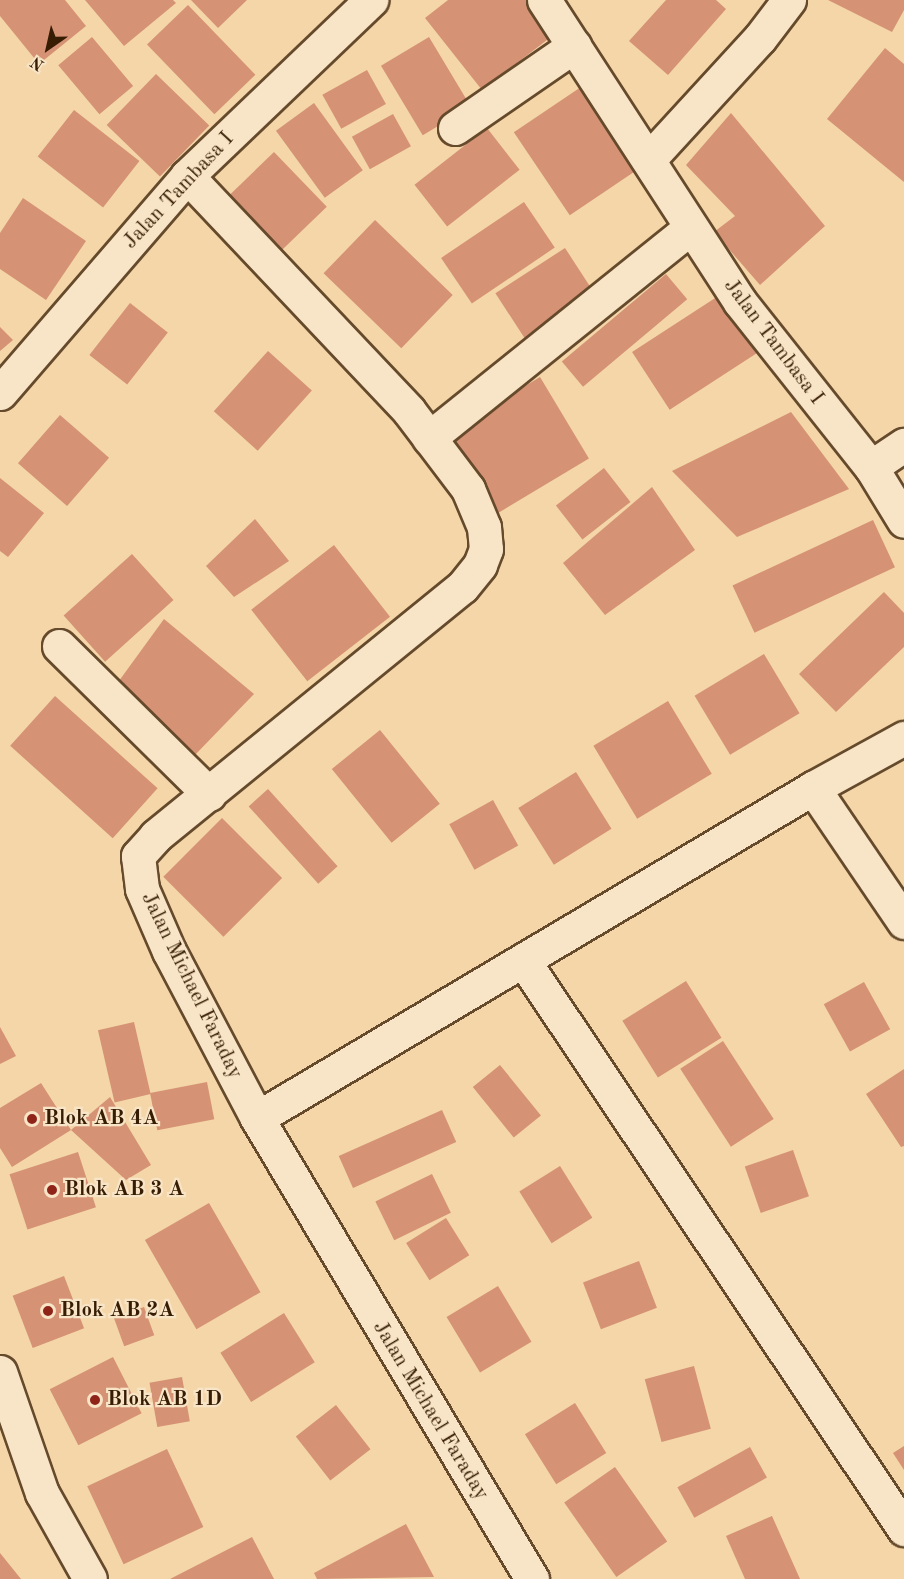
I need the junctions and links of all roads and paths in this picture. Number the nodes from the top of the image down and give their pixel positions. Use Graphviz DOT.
graph roads {
  1 [pos="371,0"];
  2 [pos="544,0"];
  3 [pos="789,0"];
  4 [pos="574,46"];
  5 [pos="455,128"];
  6 [pos="649,159"];
  7 [pos="187,176"];
  8 [pos="690,228"];
  9 [pos="0,393"];
  10 [pos="429,438"];
  11 [pos="904,445"];
  12 [pos="871,467"];
  13 [pos="904,521"];
  14 [pos="59,646"];
  15 [pos="904,738"];
  16 [pos="813,788"];
  17 [pos="209,794"];
  18 [pos="904,922"];
  19 [pos="523,960"];
  20 [pos="257,1118"];
  21 [pos="0,1372"];
  22 [pos="904,1529"];
  23 [pos="90,1579"];
  24 [pos="532,1579"];
  1 -- 7 [label="street, Jalan Tambasa I"];
  2 -- 4 [label="street, Jalan Tambasa I"];
  3 -- 6 [label="street"];
  4 -- 5 [label="street"];
  4 -- 6 [label="street, Jalan Tambasa I"];
  6 -- 8 [label="street, Jalan Tambasa I"];
  7 -- 9 [label="street, Jalan Tambasa I"];
  7 -- 10 [label="street, Jalan Michael Faraday"];
  8 -- 10 [label="street"];
  8 -- 12 [label="street, Jalan Tambasa I"];
  10 -- 17 [label="street, Jalan Michael Faraday"];
  11 -- 12 [label="street"];
  12 -- 13 [label="street, Jalan Tambasa I"];
  14 -- 17 [label="street"];
  15 -- 16 [label="street"];
  16 -- 18 [label="street"];
  16 -- 19 [label="street"];
  17 -- 20 [label="street, Jalan Michael Faraday"];
  19 -- 20 [label="street"];
  19 -- 22 [label="street"];
  20 -- 24 [label="street, Jalan Michael Faraday"];
  21 -- 23 [label="street"];
}
